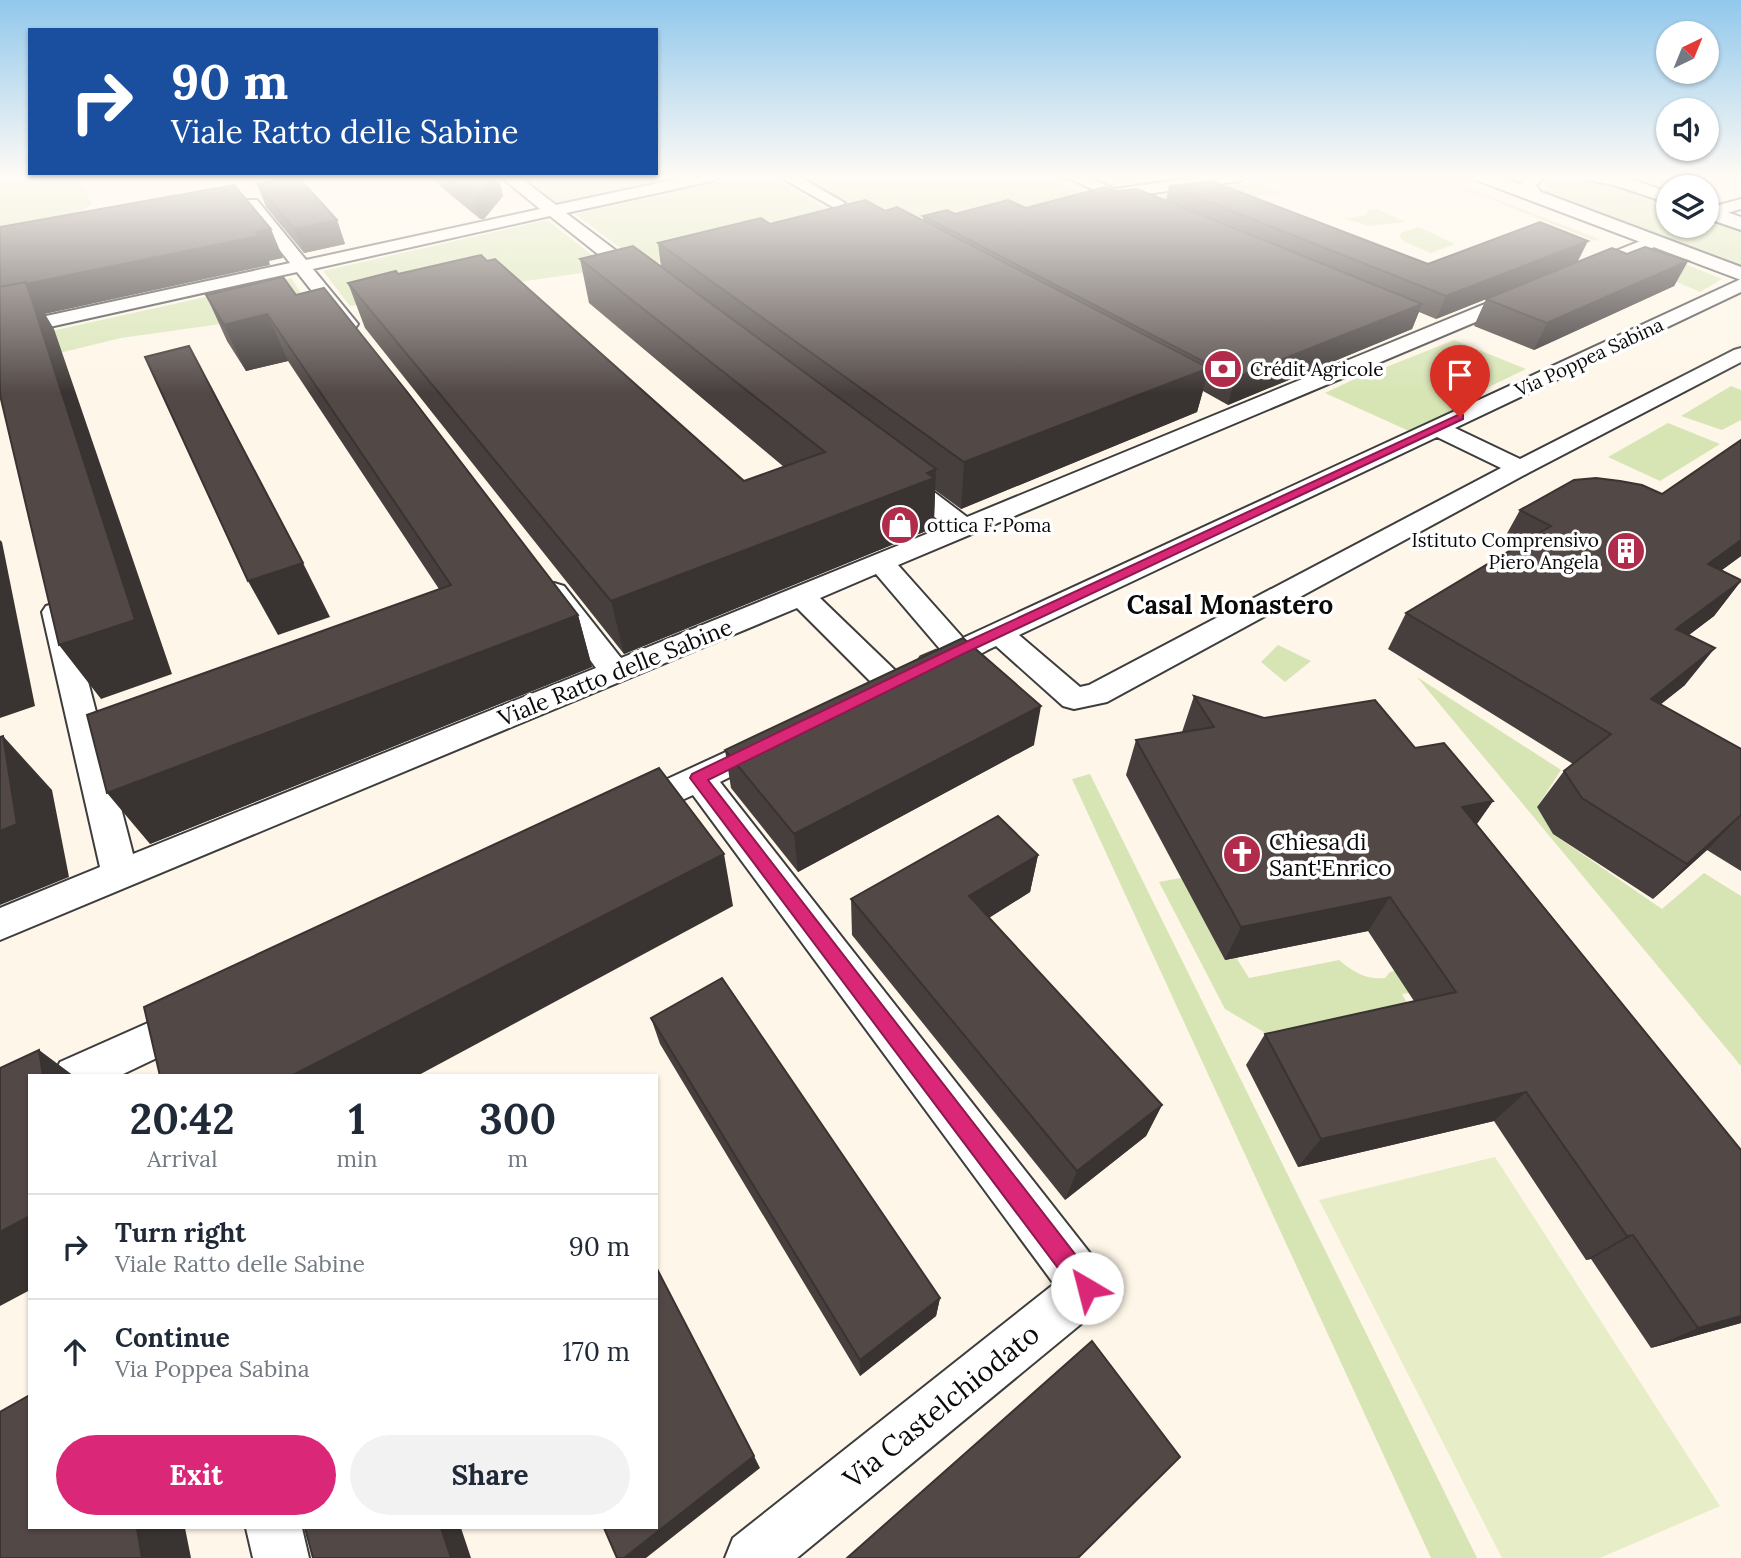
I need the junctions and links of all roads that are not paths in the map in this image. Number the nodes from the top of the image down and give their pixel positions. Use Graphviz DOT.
graph roads {
  1 [pos="285,249"];
  2 [pos="384,249"];
  3 [pos="602,249"];
  4 [pos="1634,249"];
  5 [pos="1674,249"];
  6 [pos="302,267"];
  7 [pos="1741,274"];
  8 [pos="1560,279"];
  9 [pos="1741,285"];
  10 [pos="1535,290"];
  11 [pos="664,297"];
  12 [pos="1416,321"];
  13 [pos="1438,330"];
  14 [pos="0,332"];
  15 [pos="361,341"];
  16 [pos="1741,354"];
  17 [pos="1437,428"];
  18 [pos="882,464"];
  19 [pos="1520,468"];
  20 [pos="965,528"];
  21 [pos="881,563"];
  22 [pos="541,574"];
  23 [pos="48,580"];
  24 [pos="801,596"];
  25 [pos="999,632"];
  26 [pos="958,651"];
  27 [pos="615,672"];
  28 [pos="798,730"];
  29 [pos="698,778"];
  30 [pos="606,822"];
  31 [pos="120,874"];
  32 [pos="0,924"];
  33 [pos="222,1007"];
  34 [pos="160,1036"];
  35 [pos="79,1074"];
  36 [pos="170,1074"];
  37 [pos="274,1529"];
  38 [pos="281,1558"];
  39 [pos="753,1558"];
  1 -- 6 [label="street"];
  2 -- 6 [label="street"];
  3 -- 11 [label="street"];
  4 -- 8 [label="street"];
  5 -- 7 [label="street"];
  6 -- 14 [label="street"];
  6 -- 15 [label="street"];
  9 -- 17 [label="street, Via Poppea Sabina"];
  10 -- 13 [label="street, Viale Ratto delle Sabine"];
  12 -- 13 [label="street"];
  13 -- 20 [label="street, Viale Ratto delle Sabine"];
  16 -- 19 [label="street"];
  17 -- 19 [label="street"];
  17 -- 25 [label="street, Via Poppea Sabina"];
  18 -- 20 [label="street"];
  19 -- 25 [label="street"];
  20 -- 21 [label="street, Viale Ratto delle Sabine"];
  21 -- 24 [label="street, Viale Ratto delle Sabine"];
  21 -- 26 [label="street"];
  22 -- 27 [label="street"];
  23 -- 31 [label="street"];
  24 -- 26 [label="street"];
  24 -- 27 [label="street, Viale Ratto delle Sabine"];
  25 -- 26 [label="street"];
  27 -- 31 [label="street, Viale Ratto delle Sabine"];
  28 -- 29 [label="street"];
  29 -- 30 [label="street"];
  29 -- 39 [label="street, Via Castelchiodato"];
  31 -- 32 [label="street, Viale Ratto delle Sabine"];
  33 -- 34 [label="street"];
  34 -- 35 [label="street"];
  34 -- 36 [label="street"];
  37 -- 38 [label="street"];
}
